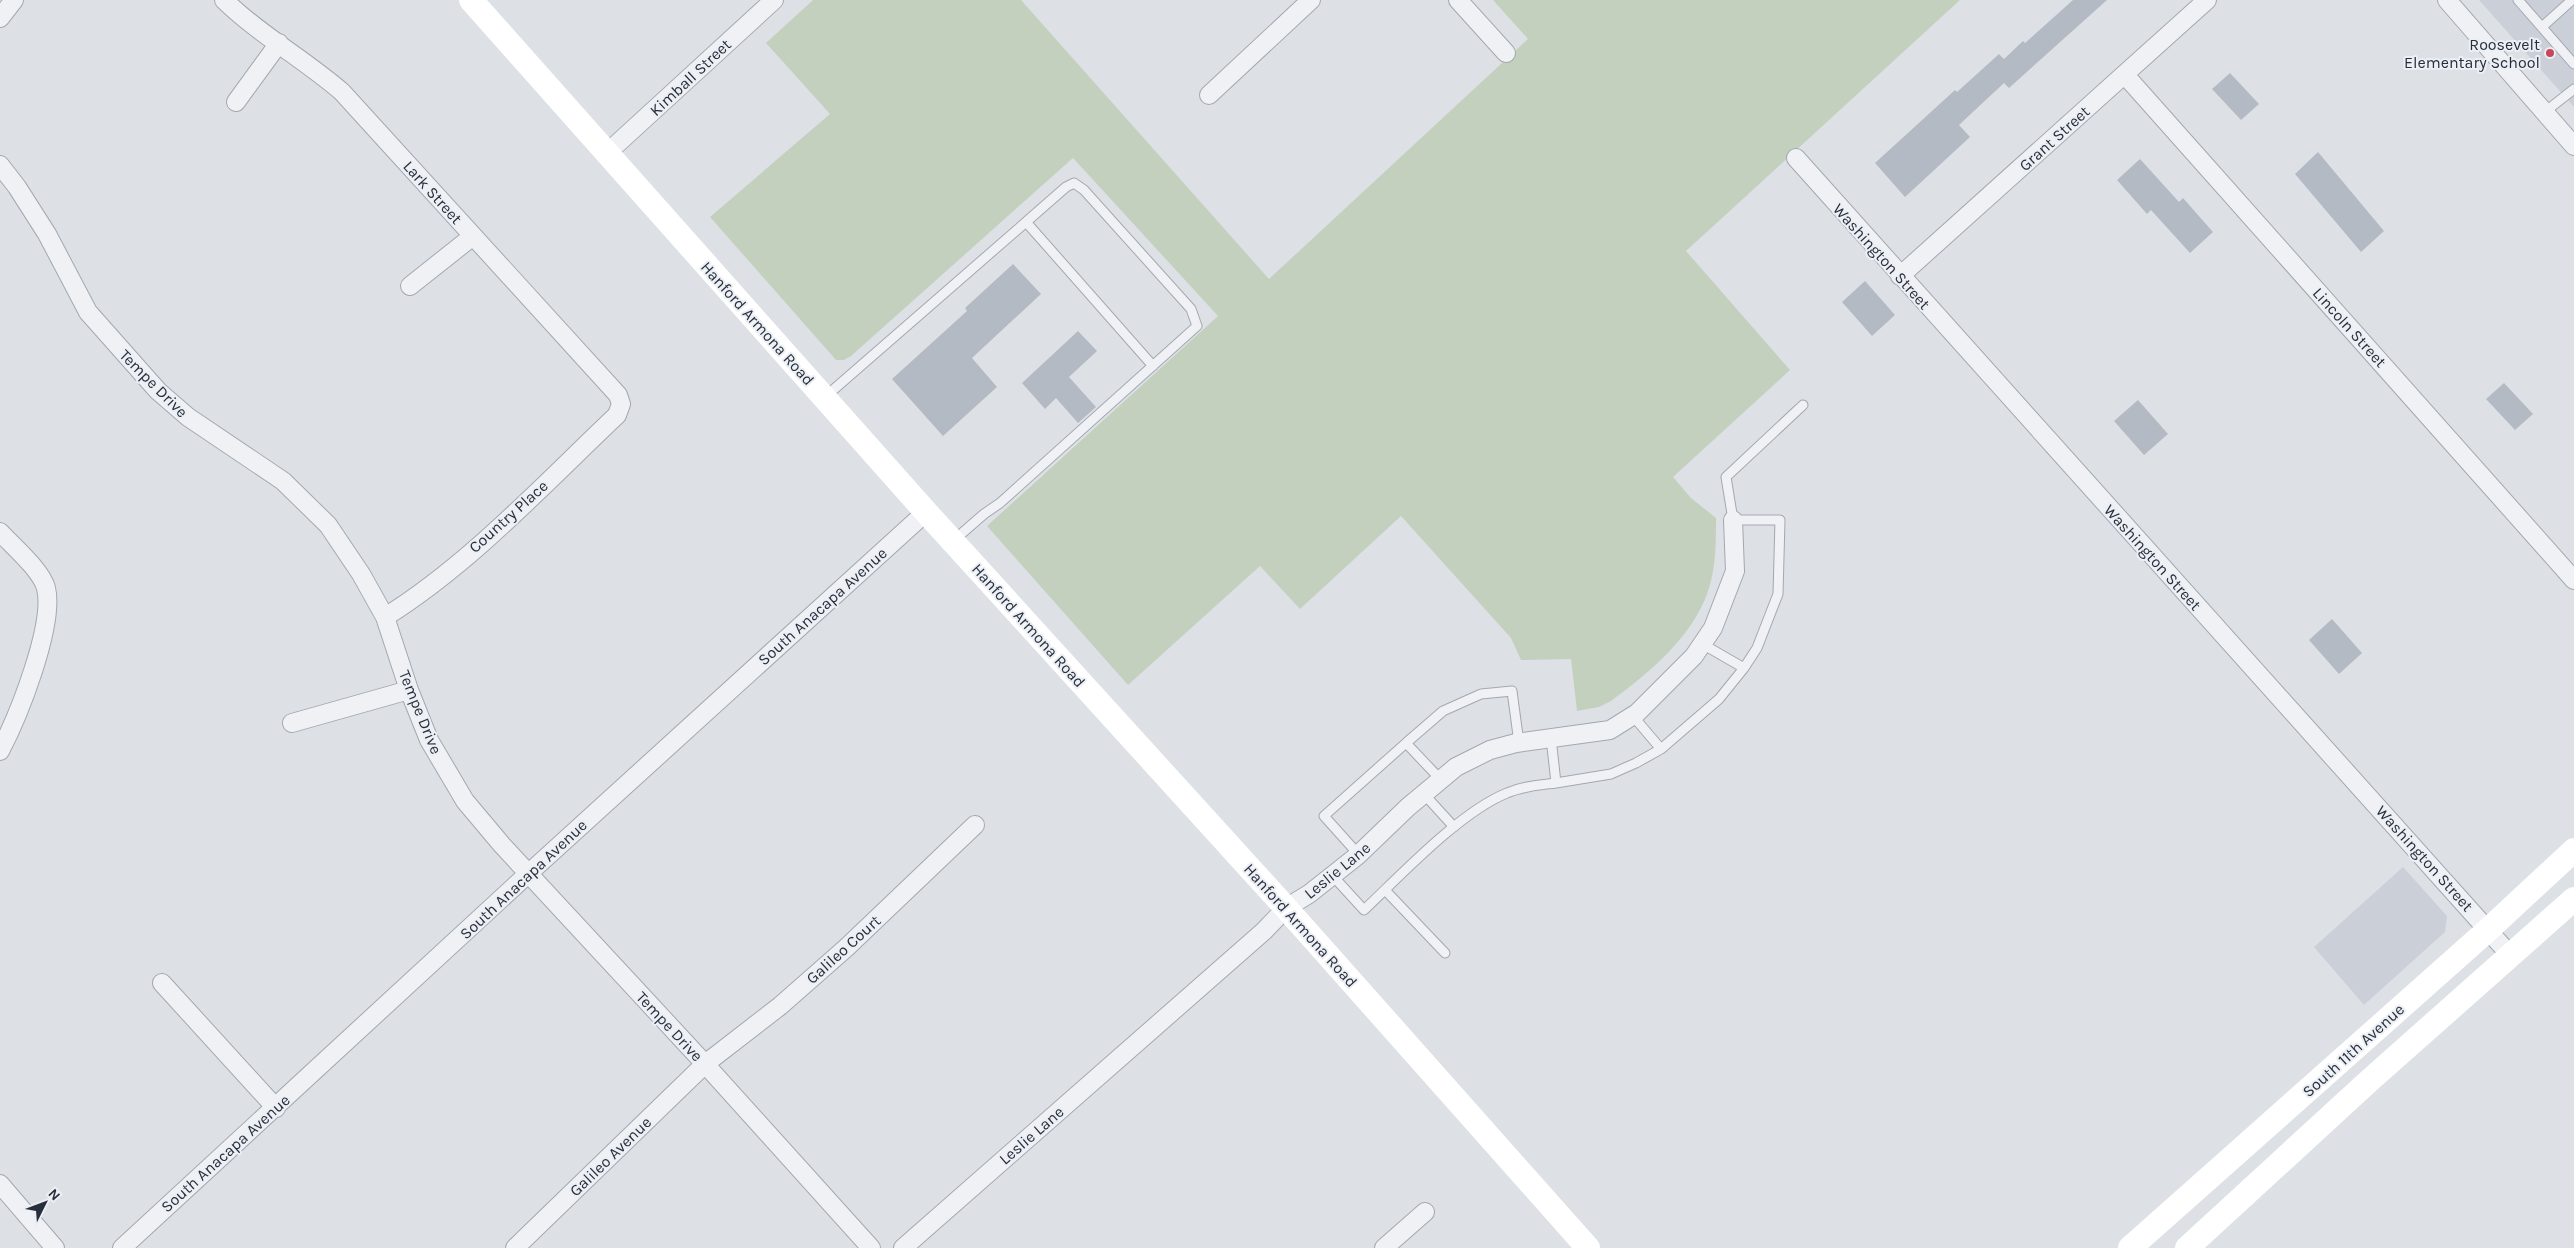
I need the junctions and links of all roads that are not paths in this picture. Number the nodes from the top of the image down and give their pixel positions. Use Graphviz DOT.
graph roads {
  1 [pos="14,0"];
  2 [pos="224,0"];
  3 [pos="472,0"];
  4 [pos="774,0"];
  5 [pos="1310,0"];
  6 [pos="1458,0"];
  7 [pos="2207,0"];
  8 [pos="2518,0"];
  9 [pos="2572,0"];
  10 [pos="2451,1"];
  11 [pos="0,18"];
  12 [pos="2542,27"];
  13 [pos="279,43"];
  14 [pos="1506,53"];
  15 [pos="2574,64"];
  16 [pos="2125,75"];
  17 [pos="2574,89"];
  18 [pos="1209,95"];
  19 [pos="236,102"];
  20 [pos="2546,112"];
  21 [pos="2574,146"];
  22 [pos="606,154"];
  23 [pos="1796,158"];
  24 [pos="0,165"];
  25 [pos="1026,222"];
  26 [pos="472,236"];
  27 [pos="1900,276"];
  28 [pos="410,286"];
  29 [pos="1152,366"];
  30 [pos="825,398"];
  31 [pos="621,404"];
  32 [pos="1803,405"];
  33 [pos="926,512"];
  34 [pos="1732,520"];
  35 [pos="0,532"];
  36 [pos="953,541"];
  37 [pos="2574,580"];
  38 [pos="385,617"];
  39 [pos="1704,645"];
  40 [pos="1744,668"];
  41 [pos="408,690"];
  42 [pos="1633,716"];
  43 [pos="292,723"];
  44 [pos="1551,738"];
  45 [pos="1406,742"];
  46 [pos="1519,743"];
  47 [pos="1661,749"];
  48 [pos="0,752"];
  49 [pos="1441,780"];
  50 [pos="1556,783"];
  51 [pos="1424,794"];
  52 [pos="975,825"];
  53 [pos="1454,827"];
  54 [pos="2574,850"];
  55 [pos="1358,855"];
  56 [pos="529,873"];
  57 [pos="1332,875"];
  58 [pos="1385,890"];
  59 [pos="2574,899"];
  60 [pos="1286,908"];
  61 [pos="2489,929"];
  62 [pos="1445,953"];
  63 [pos="2511,956"];
  64 [pos="162,983"];
  65 [pos="705,1064"];
  66 [pos="276,1108"];
  67 [pos="0,1184"];
  68 [pos="1425,1212"];
  69 [pos="523,1245"];
  70 [pos="56,1248"];
  71 [pos="122,1248"];
  72 [pos="871,1248"];
  73 [pos="903,1248"];
  74 [pos="1384,1248"];
  75 [pos="1588,1248"];
  76 [pos="2130,1248"];
  77 [pos="2187,1248"];
  1 -- 11 [label="street"];
  2 -- 13 [label="street, Lark Street"];
  3 -- 22 [label="main road, Hanford Armona Road"];
  4 -- 22 [label="street, Kimball Street"];
  5 -- 18 [label="street"];
  6 -- 14 [label="street"];
  7 -- 16 [label="street, Grant Street"];
  8 -- 12 [label="lane"];
  9 -- 12 [label="lane"];
  10 -- 20 [label="street"];
  12 -- 15 [label="lane"];
  13 -- 19 [label="street"];
  13 -- 26 [label="street, Lark Street"];
  16 -- 27 [label="street, Grant Street"];
  16 -- 37 [label="street, Lincoln Street"];
  17 -- 20 [label="lane"];
  20 -- 21 [label="street"];
  22 -- 30 [label="main road, Hanford Armona Road"];
  23 -- 27 [label="street, Washington Street"];
  24 -- 38 [label="street, Tempe Drive"];
  25 -- 29 [label="lane"];
  25 -- 29 [label="lane"];
  25 -- 30 [label="lane"];
  26 -- 28 [label="street"];
  26 -- 31 [label="street, Lark Street"];
  27 -- 61 [label="street, Washington Street"];
  29 -- 36 [label="lane"];
  30 -- 33 [label="main road, Hanford Armona Road"];
  31 -- 38 [label="street, Country Place"];
  32 -- 34 [label="lane"];
  33 -- 36 [label="main road, Hanford Armona Road"];
  33 -- 56 [label="street, South Anacapa Avenue"];
  34 -- 39 [label="street, Leslie Lane"];
  34 -- 40 [label="lane"];
  35 -- 48 [label="street"];
  36 -- 60 [label="main road, Hanford Armona Road"];
  38 -- 41 [label="street, Tempe Drive"];
  39 -- 40 [label="lane"];
  39 -- 42 [label="street, Leslie Lane"];
  40 -- 47 [label="lane"];
  41 -- 43 [label="street"];
  41 -- 56 [label="street, Tempe Drive"];
  42 -- 44 [label="street, Leslie Lane"];
  42 -- 47 [label="lane"];
  44 -- 46 [label="street, Leslie Lane"];
  44 -- 50 [label="lane"];
  45 -- 46 [label="lane"];
  45 -- 49 [label="lane"];
  45 -- 55 [label="lane"];
  46 -- 49 [label="street, Leslie Lane"];
  47 -- 50 [label="lane"];
  49 -- 51 [label="street, Leslie Lane"];
  50 -- 53 [label="lane"];
  51 -- 53 [label="lane"];
  51 -- 55 [label="street, Leslie Lane"];
  52 -- 65 [label="street, Galileo Court"];
  53 -- 58 [label="lane"];
  54 -- 61 [label="main road, South 11th Avenue"];
  55 -- 57 [label="street, Leslie Lane"];
  56 -- 65 [label="street, Tempe Drive"];
  56 -- 66 [label="street, South Anacapa Avenue"];
  57 -- 58 [label="lane"];
  57 -- 60 [label="street, Leslie Lane"];
  58 -- 62 [label="lane"];
  59 -- 63 [label="main road, South 11th Avenue"];
  60 -- 73 [label="street, Leslie Lane"];
  60 -- 75 [label="main road, Hanford Armona Road"];
  61 -- 63 [label="street, Washington Street"];
  61 -- 76 [label="main road, South 11th Avenue"];
  63 -- 77 [label="main road, South 11th Avenue"];
  64 -- 66 [label="street"];
  65 -- 69 [label="street, Galileo Avenue"];
  65 -- 72 [label="street, Tempe Drive"];
  66 -- 71 [label="street, South Anacapa Avenue"];
  67 -- 70 [label="street"];
  68 -- 74 [label="street"];
}
